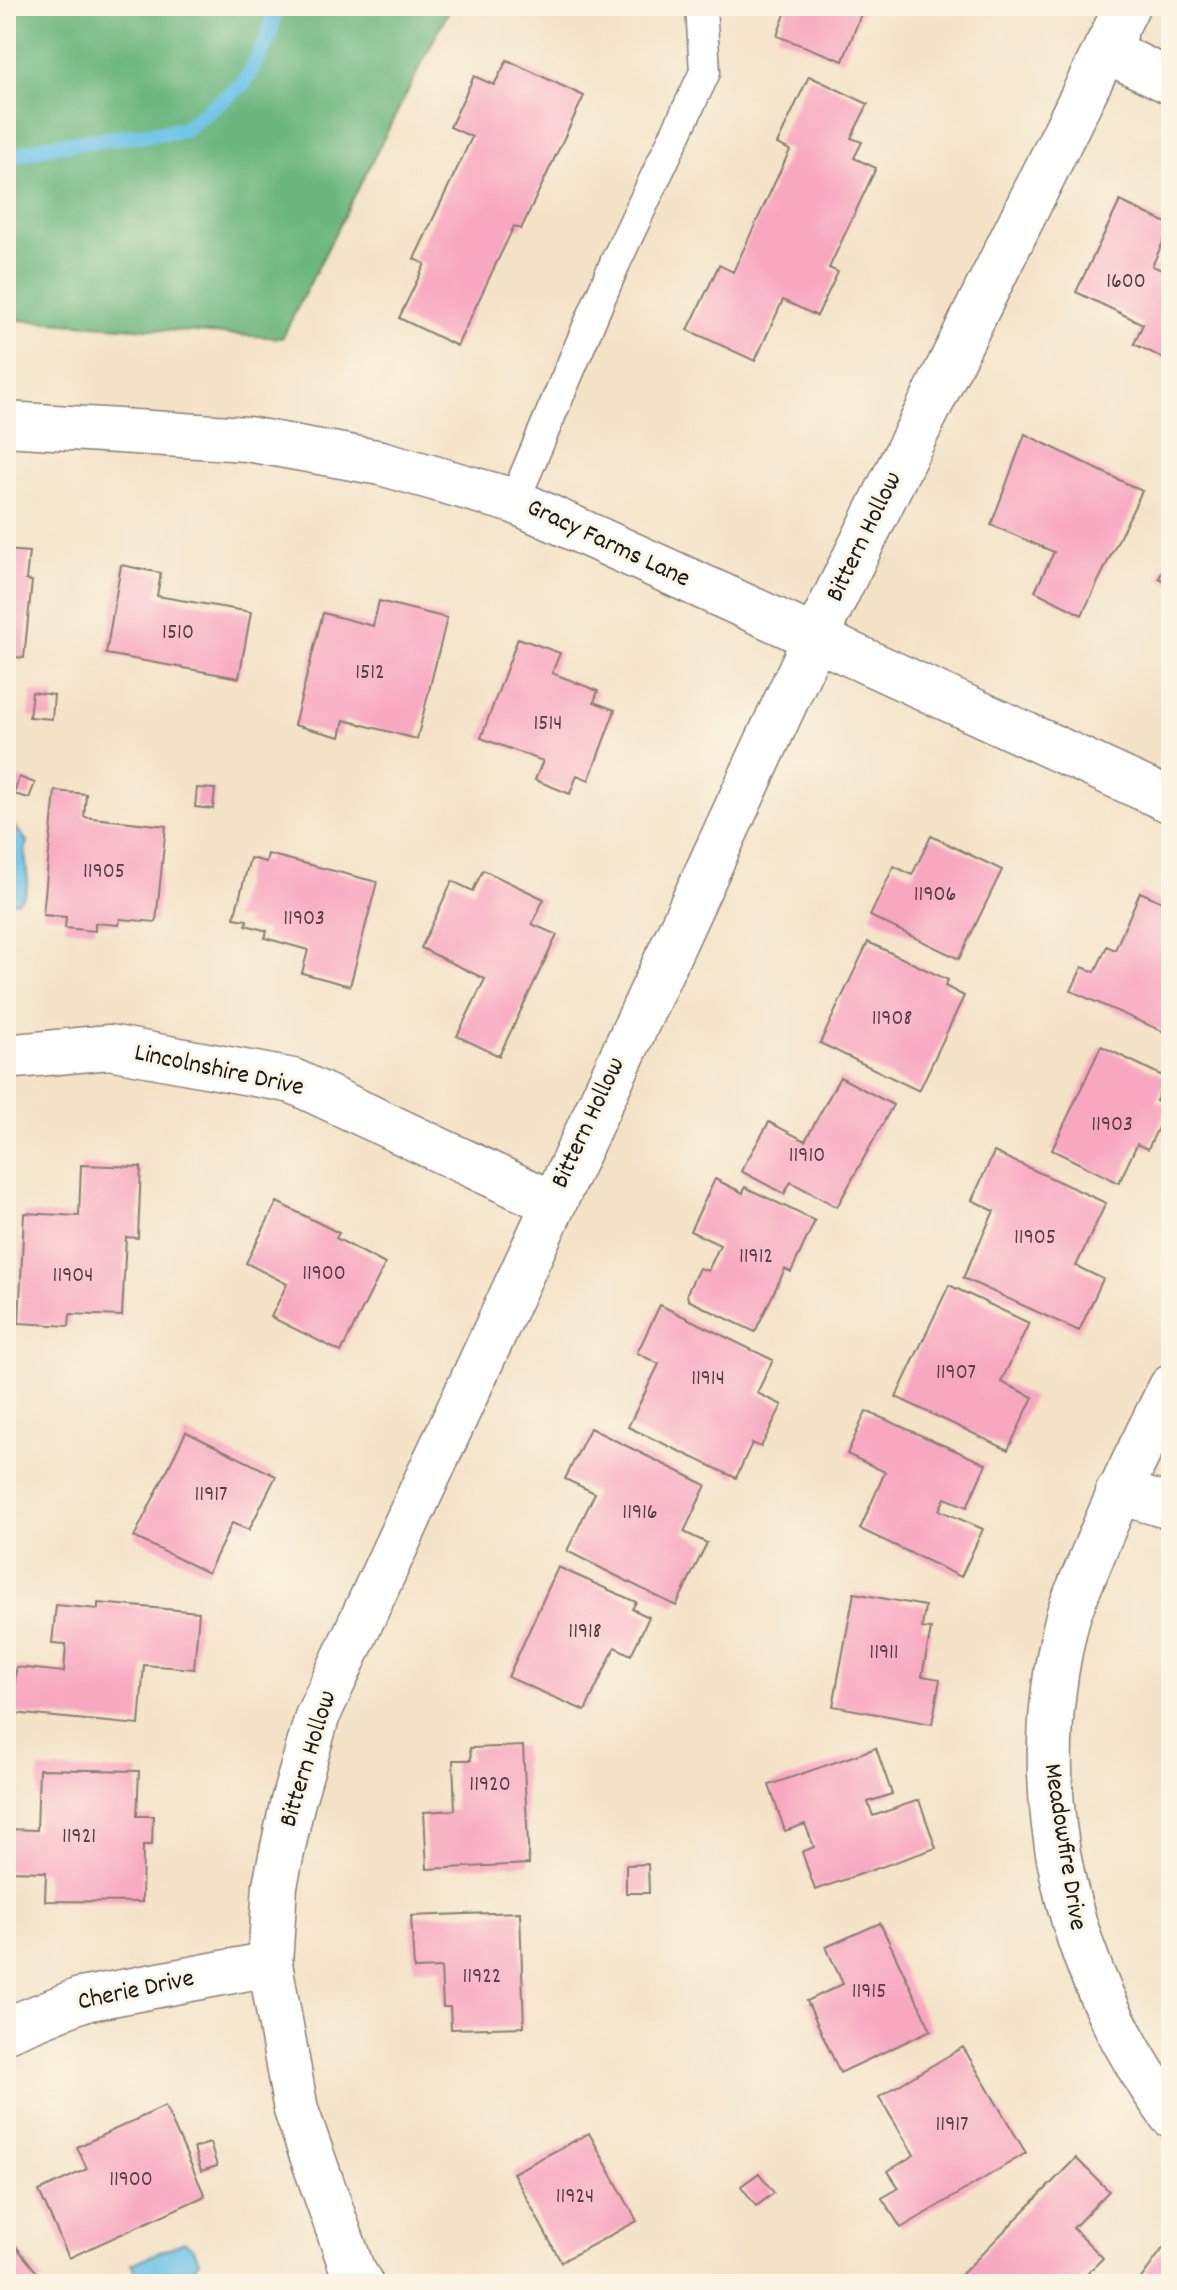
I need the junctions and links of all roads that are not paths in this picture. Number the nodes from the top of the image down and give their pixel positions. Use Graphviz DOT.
graph roads {
  1 [pos="701,6"];
  2 [pos="1127,6"];
  3 [pos="1105,50"];
  4 [pos="1171,82"];
  5 [pos="6,424"];
  6 [pos="514,501"];
  7 [pos="815,638"];
  8 [pos="1171,801"];
  9 [pos="6,1057"];
  10 [pos="552,1203"];
  11 [pos="1171,1387"];
  12 [pos="1118,1492"];
  13 [pos="1171,1507"];
  14 [pos="270,1964"];
  15 [pos="6,2030"];
  16 [pos="1171,2115"];
  17 [pos="361,2284"];
  1 -- 6 [label="lane"];
  2 -- 3 [label="street, Bittern Hollow"];
  3 -- 4 [label="street"];
  3 -- 7 [label="street, Bittern Hollow"];
  5 -- 6 [label="street, Gracy Farms Lane"];
  6 -- 7 [label="street, Gracy Farms Lane"];
  7 -- 8 [label="street, Gracy Farms Lane"];
  7 -- 10 [label="street, Bittern Hollow"];
  9 -- 10 [label="street, Lincolnshire Drive"];
  10 -- 14 [label="street, Bittern Hollow"];
  11 -- 12 [label="street, Meadowfire Drive"];
  12 -- 13 [label="street"];
  12 -- 16 [label="street, Meadowfire Drive"];
  14 -- 15 [label="street, Cherie Drive"];
  14 -- 17 [label="street, Bittern Hollow"];
}
